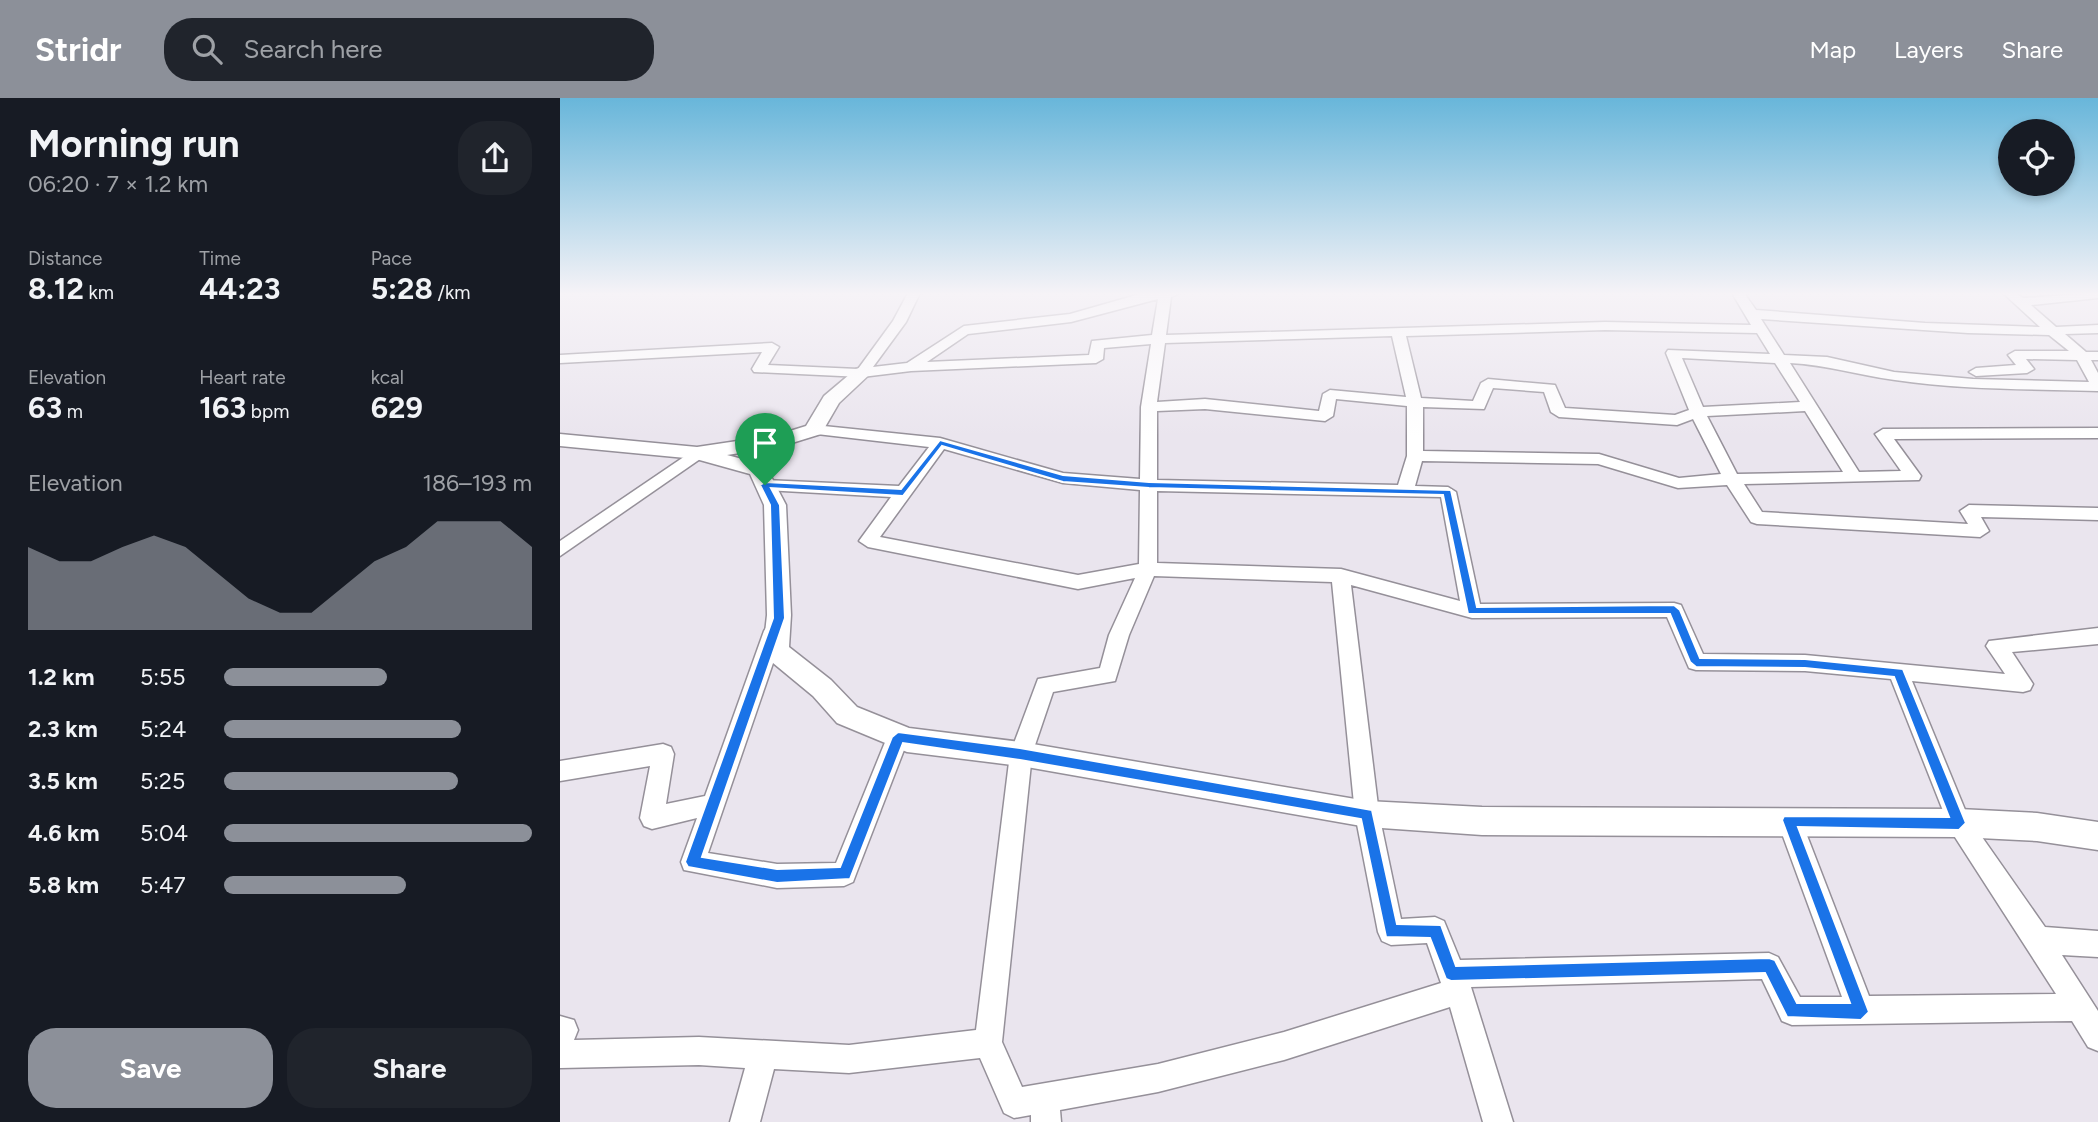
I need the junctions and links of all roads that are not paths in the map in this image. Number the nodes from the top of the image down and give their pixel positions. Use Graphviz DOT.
graph roads {
  1 [pos="886,341"];
  2 [pos="949,341"];
  3 [pos="1136,341"];
  4 [pos="1158,341"];
  5 [pos="1400,341"];
  6 [pos="1666,341"];
  7 [pos="1768,341"];
  8 [pos="2001,341"];
  9 [pos="2066,341"];
  10 [pos="1673,353"];
  11 [pos="2015,355"];
  12 [pos="2081,355"];
  13 [pos="2098,356"];
  14 [pos="560,359"];
  15 [pos="1780,359"];
  16 [pos="911,367"];
  17 [pos="2027,369"];
  18 [pos="862,373"];
  19 [pos="1894,376"];
  20 [pos="2044,385"];
  21 [pos="2098,386"];
  22 [pos="1415,402"];
  23 [pos="1808,406"];
  24 [pos="1149,407"];
  25 [pos="1697,412"];
  26 [pos="814,430"];
  27 [pos="2098,433"];
  28 [pos="560,440"];
  29 [pos="940,443"];
  30 [pos="697,453"];
  31 [pos="1415,456"];
  32 [pos="1854,476"];
  33 [pos="1732,480"];
  34 [pos="765,485"];
  35 [pos="1149,485"];
  36 [pos="1405,490"];
  37 [pos="903,492"];
  38 [pos="2098,514"];
  39 [pos="560,550"];
  40 [pos="1148,569"];
  41 [pos="1341,576"];
  42 [pos="1472,611"];
  43 [pos="779,618"];
  44 [pos="2098,636"];
  45 [pos="1898,672"];
  46 [pos="898,737"];
  47 [pos="1020,754"];
  48 [pos="560,772"];
  49 [pos="714,804"];
  50 [pos="1367,814"];
  51 [pos="1789,820"];
  52 [pos="1959,823"];
  53 [pos="2098,836"];
  54 [pos="2038,940"];
  55 [pos="2098,944"];
  56 [pos="1455,982"];
  57 [pos="2080,1007"];
  58 [pos="1861,1012"];
  59 [pos="560,1030"];
  60 [pos="2098,1037"];
  61 [pos="560,1039"];
  62 [pos="988,1043"];
  63 [pos="560,1055"];
  64 [pos="763,1055"];
  65 [pos="1045,1110"];
  66 [pos="745,1122"];
  67 [pos="1498,1122"];
  1 -- 18 [label="street"];
  2 -- 16 [label="street"];
  3 -- 16 [label="street"];
  4 -- 24 [label="street"];
  5 -- 22 [label="street"];
  6 -- 10 [label="street"];
  7 -- 15 [label="street"];
  8 -- 11 [label="street"];
  9 -- 12 [label="street"];
  10 -- 15 [label="street"];
  10 -- 25 [label="street"];
  11 -- 12 [label="street"];
  11 -- 17 [label="street"];
  12 -- 13 [label="street"];
  12 -- 21 [label="street"];
  14 -- 18 [label="street"];
  15 -- 19 [label="street"];
  15 -- 23 [label="street"];
  16 -- 18 [label="street"];
  17 -- 19 [label="street"];
  17 -- 20 [label="street"];
  18 -- 26 [label="street"];
  19 -- 20 [label="street"];
  20 -- 21 [label="street"];
  22 -- 24 [label="street"];
  22 -- 25 [label="street"];
  22 -- 31 [label="street"];
  23 -- 25 [label="street"];
  23 -- 32 [label="street"];
  24 -- 35 [label="street"];
  25 -- 33 [label="street"];
  26 -- 29 [label="street"];
  26 -- 30 [label="street"];
  27 -- 32 [label="street"];
  28 -- 30 [label="street"];
  29 -- 35 [label="street"];
  29 -- 37 [label="street"];
  30 -- 34 [label="street"];
  30 -- 39 [label="street"];
  31 -- 33 [label="street"];
  31 -- 36 [label="street"];
  32 -- 33 [label="street"];
  33 -- 38 [label="street"];
  34 -- 37 [label="street"];
  34 -- 43 [label="street"];
  35 -- 36 [label="street"];
  35 -- 40 [label="street"];
  36 -- 42 [label="street"];
  37 -- 40 [label="street"];
  40 -- 41 [label="street"];
  40 -- 47 [label="street"];
  41 -- 42 [label="street"];
  41 -- 50 [label="street"];
  42 -- 45 [label="street"];
  43 -- 46 [label="street"];
  43 -- 49 [label="street"];
  44 -- 45 [label="street"];
  45 -- 52 [label="street"];
  46 -- 47 [label="street"];
  46 -- 49 [label="street"];
  47 -- 50 [label="street"];
  47 -- 62 [label="street"];
  48 -- 49 [label="street"];
  50 -- 51 [label="street"];
  50 -- 56 [label="street"];
  51 -- 52 [label="street"];
  51 -- 58 [label="street"];
  52 -- 53 [label="street"];
  52 -- 54 [label="street"];
  54 -- 55 [label="street"];
  54 -- 57 [label="street"];
  56 -- 58 [label="street"];
  56 -- 65 [label="street"];
  56 -- 67 [label="street"];
  57 -- 58 [label="street"];
  57 -- 60 [label="street"];
  59 -- 61 [label="street"];
  62 -- 64 [label="street"];
  62 -- 65 [label="street"];
  63 -- 64 [label="street"];
  64 -- 66 [label="street"];
}
